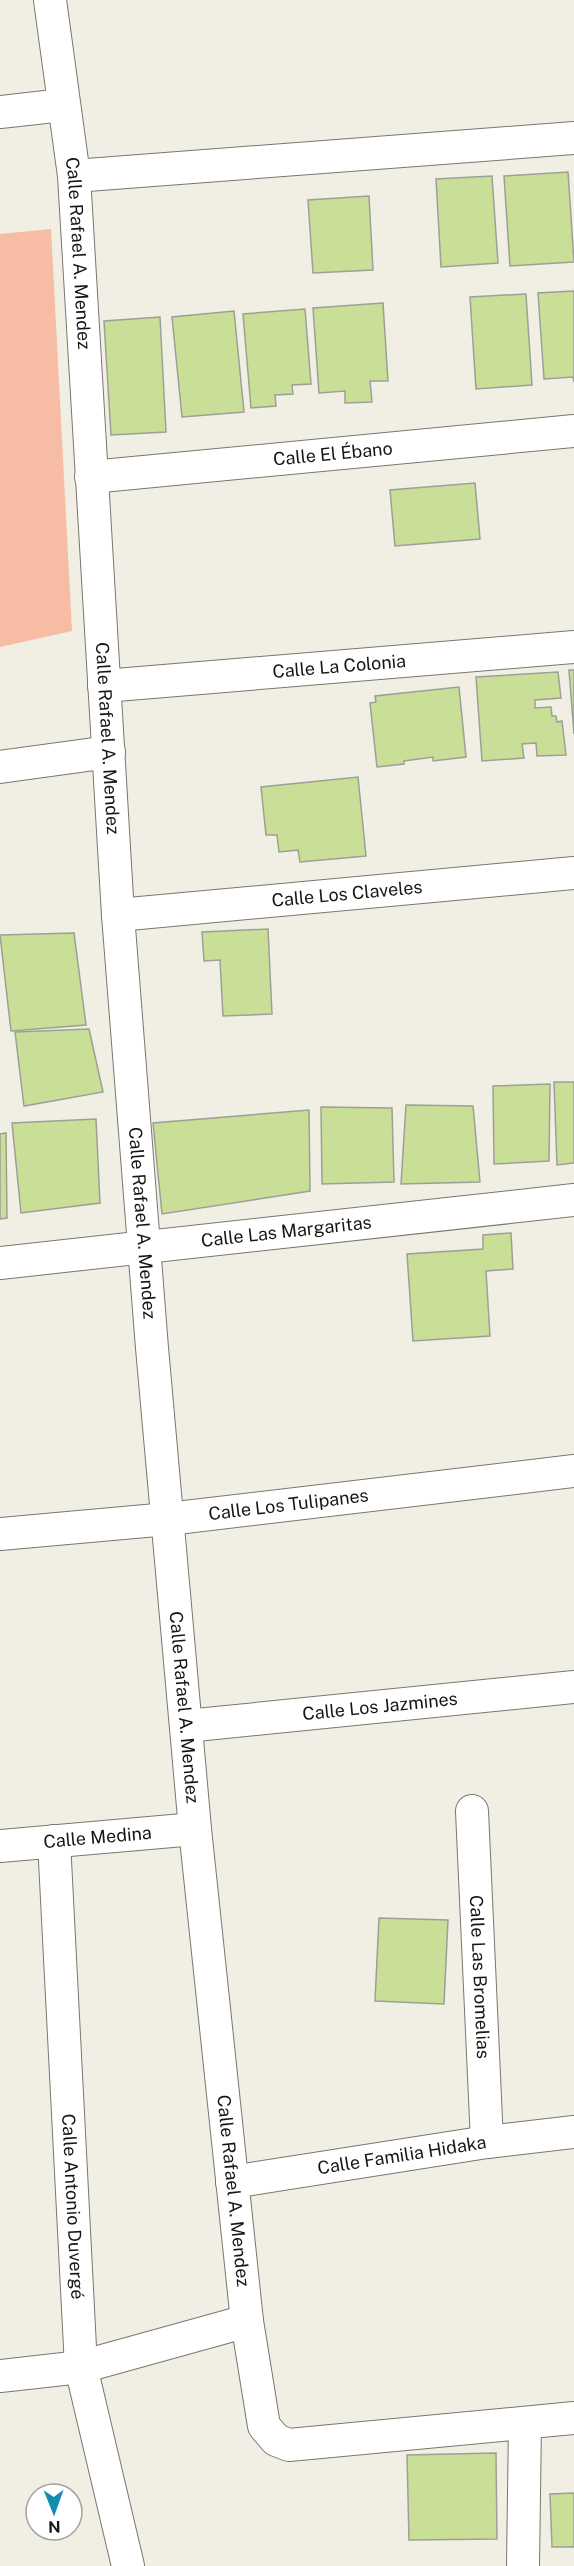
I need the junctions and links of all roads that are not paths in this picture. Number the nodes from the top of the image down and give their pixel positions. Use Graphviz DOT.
graph roads {
  1 [pos="50,0"];
  2 [pos="63,105"];
  3 [pos="0,112"];
  4 [pos="574,138"];
  5 [pos="74,176"];
  6 [pos="574,431"];
  7 [pos="91,477"];
  8 [pos="574,647"];
  9 [pos="104,686"];
  10 [pos="109,752"];
  11 [pos="0,767"];
  12 [pos="574,873"];
  13 [pos="118,915"];
  14 [pos="574,1200"];
  15 [pos="144,1248"];
  16 [pos="0,1263"];
  17 [pos="574,1471"];
  18 [pos="168,1519"];
  19 [pos="0,1534"];
  20 [pos="574,1687"];
  21 [pos="186,1726"];
  22 [pos="472,1811"];
  23 [pos="195,1829"];
  24 [pos="54,1841"];
  25 [pos="0,1846"];
  26 [pos="574,2132"];
  27 [pos="487,2142"];
  28 [pos="232,2182"];
  29 [pos="247,2321"];
  30 [pos="81,2367"];
  31 [pos="0,2376"];
  32 [pos="574,2418"];
  33 [pos="525,2423"];
  34 [pos="128,2566"];
  35 [pos="524,2566"];
  1 -- 2 [label="street, Calle Rafael A. Mendez"];
  2 -- 3 [label="street"];
  2 -- 5 [label="street, Calle Rafael A. Mendez"];
  4 -- 5 [label="street"];
  5 -- 7 [label="street, Calle Rafael A. Mendez"];
  6 -- 7 [label="street, Calle El Ébano"];
  7 -- 9 [label="street, Calle Rafael A. Mendez"];
  8 -- 9 [label="street, Calle La Colonia"];
  9 -- 10 [label="street, Calle Rafael A. Mendez"];
  10 -- 11 [label="street"];
  10 -- 13 [label="street, Calle Rafael A. Mendez"];
  12 -- 13 [label="street, Calle Los Claveles"];
  13 -- 15 [label="street, Calle Rafael A. Mendez"];
  14 -- 15 [label="street, Calle Las Margaritas"];
  15 -- 16 [label="street, Calle Las Margaritas"];
  15 -- 18 [label="street, Calle Rafael A. Mendez"];
  17 -- 18 [label="street, Calle Los Tulipanes"];
  18 -- 19 [label="street, Calle Los Tulipanes"];
  18 -- 21 [label="street, Calle Rafael A. Mendez"];
  20 -- 21 [label="street, Calle Los Jazmines"];
  21 -- 23 [label="street, Calle Rafael A. Mendez"];
  22 -- 27 [label="street, Calle Las Bromelias"];
  23 -- 24 [label="street, Calle Medina"];
  23 -- 28 [label="street, Calle Rafael A. Mendez"];
  24 -- 25 [label="street, Calle Medina"];
  24 -- 30 [label="street, Calle Antonio Duvergé"];
  26 -- 27 [label="street, Calle Familia Hidaka"];
  27 -- 28 [label="street, Calle Familia Hidaka"];
  28 -- 29 [label="street, Calle Rafael A. Mendez"];
  29 -- 30 [label="street"];
  29 -- 33 [label="street, Calle Rafael A. Mendez"];
  30 -- 31 [label="street"];
  30 -- 34 [label="street, Calle Antonio Duvergé"];
  32 -- 33 [label="street"];
  33 -- 35 [label="street"];
}
